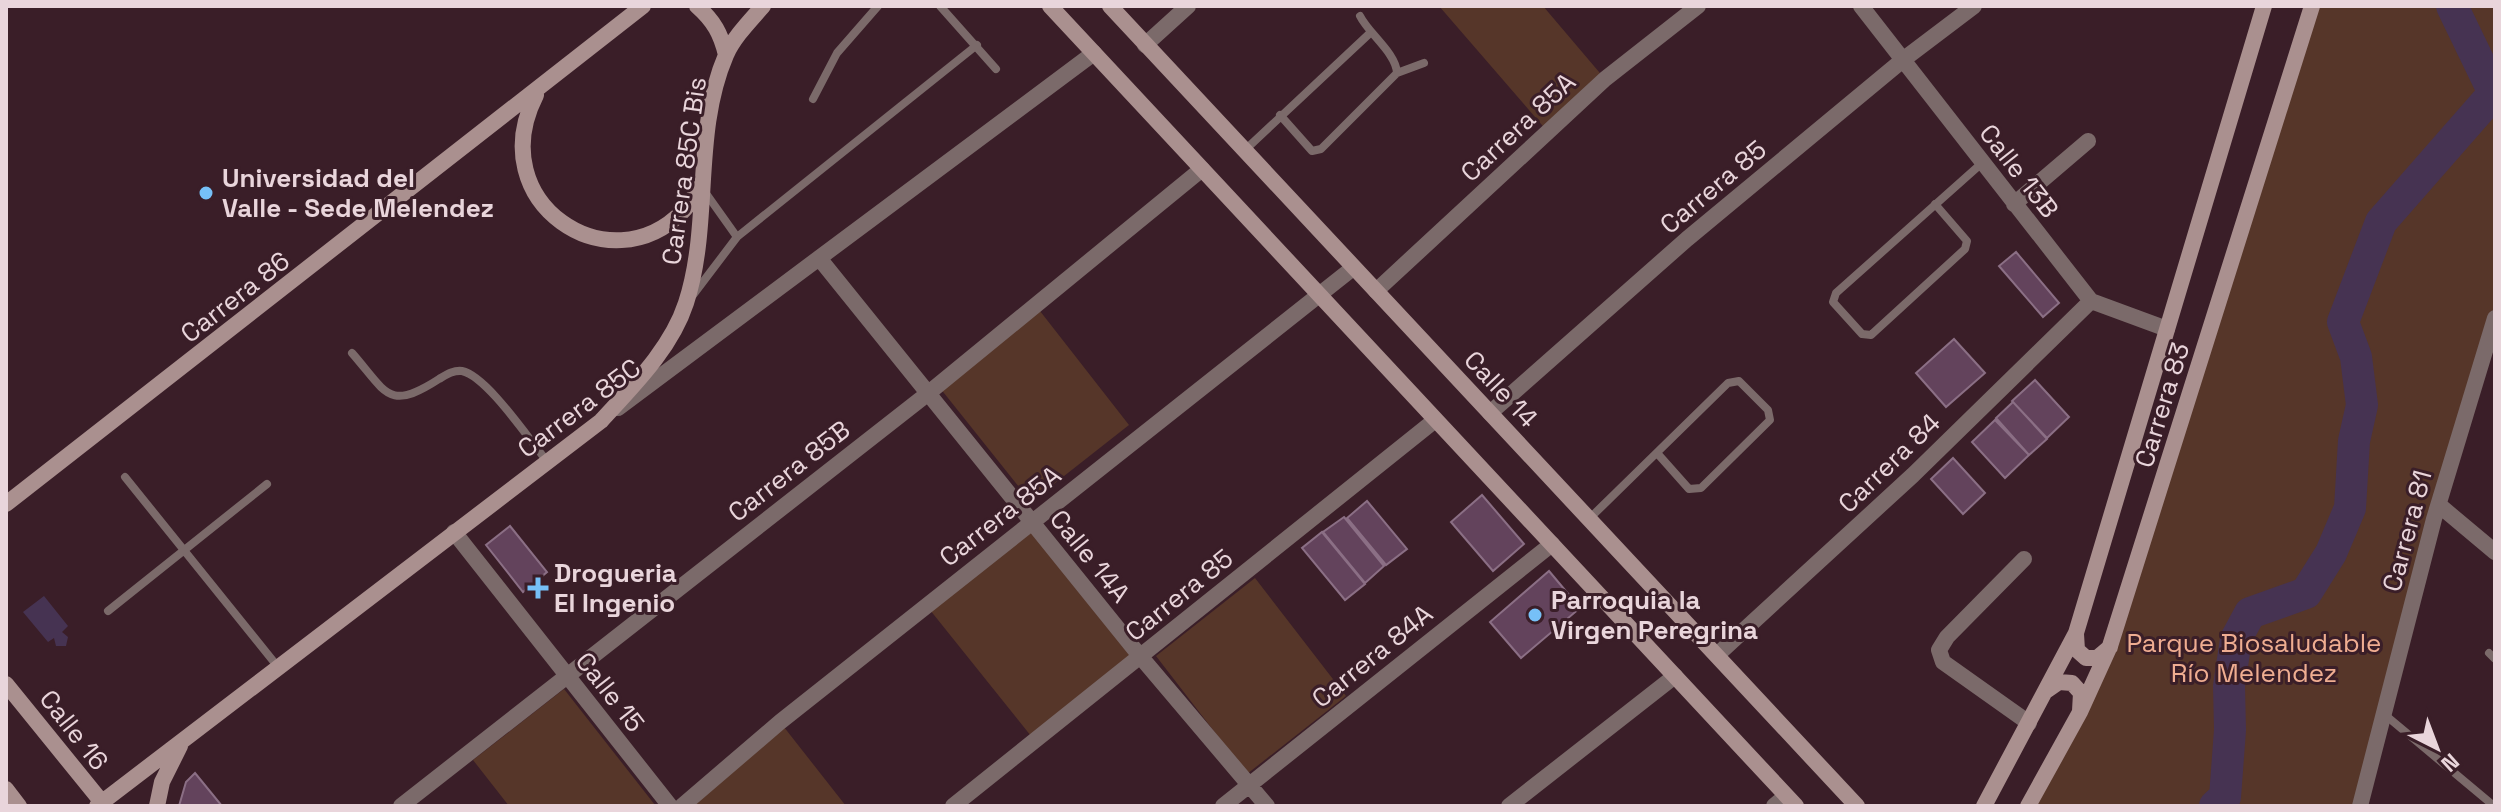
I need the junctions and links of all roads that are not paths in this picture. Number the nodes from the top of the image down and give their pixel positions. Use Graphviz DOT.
graph roads {
  1 [pos="643,6"];
  2 [pos="697,6"];
  3 [pos="763,6"];
  4 [pos="878,6"];
  5 [pos="940,6"];
  6 [pos="1050,6"];
  7 [pos="1110,6"];
  8 [pos="1188,6"];
  9 [pos="1698,6"];
  10 [pos="1861,6"];
  11 [pos="1974,6"];
  12 [pos="2264,6"];
  13 [pos="2312,6"];
  14 [pos="1360,16"];
  15 [pos="1369,34"];
  16 [pos="977,45"];
  17 [pos="1145,45"];
  18 [pos="1094,53"];
  19 [pos="726,55"];
  20 [pos="1904,59"];
  21 [pos="1424,63"];
  22 [pos="996,69"];
  23 [pos="1397,73"];
  24 [pos="539,89"];
  25 [pos="813,99"];
  26 [pos="1280,115"];
  27 [pos="2088,141"];
  28 [pos="1245,150"];
  29 [pos="1982,163"];
  30 [pos="1202,169"];
  31 [pos="701,186"];
  32 [pos="1935,204"];
  33 [pos="2014,204"];
  34 [pos="737,237"];
  35 [pos="819,258"];
  36 [pos="1353,268"];
  37 [pos="1376,291"];
  38 [pos="1318,295"];
  39 [pos="2091,301"];
  40 [pos="685,305"];
  41 [pos="2495,318"];
  42 [pos="2167,329"];
  43 [pos="352,353"];
  44 [pos="926,395"];
  45 [pos="1490,413"];
  46 [pos="601,421"];
  47 [pos="1434,421"];
  48 [pos="1657,453"];
  49 [pos="547,461"];
  50 [pos="125,477"];
  51 [pos="267,484"];
  52 [pos="6,504"];
  53 [pos="2439,505"];
  54 [pos="1589,519"];
  55 [pos="1032,522"];
  56 [pos="454,532"];
  57 [pos="1552,544"];
  58 [pos="184,551"];
  59 [pos="2495,552"];
  60 [pos="2024,559"];
  61 [pos="108,611"];
  62 [pos="2076,633"];
  63 [pos="2110,646"];
  64 [pos="1717,655"];
  65 [pos="1140,656"];
  66 [pos="278,667"];
  67 [pos="566,675"];
  68 [pos="1675,676"];
  69 [pos="6,684"];
  70 [pos="2046,691"];
  71 [pos="2080,712"];
  72 [pos="2383,713"];
  73 [pos="2029,723"];
  74 [pos="185,738"];
  75 [pos="1250,784"];
  76 [pos="6,789"];
  77 [pos="1785,803"];
  78 [pos="101,805"];
  79 [pos="19,806"];
  80 [pos="157,806"];
  81 [pos="401,806"];
  82 [pos="670,806"];
  83 [pos="682,806"];
  84 [pos="953,806"];
  85 [pos="1223,806"];
  86 [pos="1267,806"];
  87 [pos="1509,806"];
  88 [pos="1857,806"];
  89 [pos="1984,806"];
  90 [pos="2028,806"];
  91 [pos="2360,806"];
  92 [pos="2494,806"];
  1 -- 24 [label="street, Carrera 86"];
  2 -- 19 [label="street"];
  3 -- 19 [label="street, Carrera 85C Bis"];
  4 -- 25 [label="lane"];
  5 -- 16 [label="lane"];
  6 -- 18 [label="street"];
  7 -- 17 [label="street, Calle 14"];
  8 -- 17 [label="street"];
  9 -- 37 [label="street, Carrera 85A"];
  10 -- 20 [label="street, Calle 13B"];
  11 -- 20 [label="street, Carrera 85"];
  12 -- 42 [label="street, Carrera 83"];
  13 -- 63 [label="street, Carrera 83"];
  14 -- 15 [label="lane"];
  15 -- 23 [label="lane"];
  15 -- 26 [label="lane"];
  16 -- 22 [label="lane"];
  16 -- 34 [label="lane"];
  17 -- 28 [label="street, Calle 14"];
  18 -- 30 [label="street"];
  18 -- 35 [label="street, Carrera 85C"];
  19 -- 31 [label="street, Carrera 85C Bis"];
  20 -- 29 [label="street, Calle 13B"];
  20 -- 45 [label="street, Carrera 85"];
  21 -- 23 [label="lane"];
  23 -- 26 [label="lane"];
  24 -- 31 [label="street"];
  24 -- 52 [label="street, Carrera 86"];
  26 -- 28 [label="lane"];
  27 -- 33 [label="street"];
  28 -- 36 [label="street, Calle 14"];
  29 -- 32 [label="lane"];
  29 -- 33 [label="street, Calle 13B"];
  30 -- 38 [label="street"];
  30 -- 44 [label="street, Carrera 85B"];
  31 -- 34 [label="lane"];
  31 -- 40 [label="street, Carrera 85C Bis"];
  32 -- 32 [label="lane"];
  33 -- 39 [label="street, Calle 13B"];
  34 -- 40 [label="lane"];
  35 -- 44 [label="street, Calle 14A"];
  35 -- 46 [label="street, Carrera 85C"];
  36 -- 37 [label="street, Calle 14"];
  36 -- 38 [label="street, Carrera 85A"];
  37 -- 45 [label="street, Calle 14"];
  38 -- 47 [label="street"];
  38 -- 55 [label="street, Carrera 85A"];
  39 -- 42 [label="street"];
  39 -- 64 [label="street, Carrera 84"];
  40 -- 46 [label="street, Carrera 85C Bis"];
  41 -- 53 [label="street, Carrera 81"];
  42 -- 62 [label="street, Carrera 83"];
  43 -- 49 [label="lane"];
  44 -- 55 [label="street, Calle 14A"];
  44 -- 67 [label="street, Carrera 85B"];
  45 -- 54 [label="street, Calle 14"];
  46 -- 49 [label="street, Carrera 85C"];
  47 -- 57 [label="street"];
  47 -- 65 [label="street, Carrera 85"];
  48 -- 48 [label="lane"];
  48 -- 54 [label="lane"];
  49 -- 56 [label="street, Carrera 85C"];
  50 -- 58 [label="lane"];
  51 -- 58 [label="lane"];
  53 -- 59 [label="street"];
  53 -- 72 [label="street, Carrera 81"];
  54 -- 64 [label="street, Calle 14"];
  55 -- 65 [label="street, Calle 14A"];
  55 -- 83 [label="street, Carrera 85A"];
  56 -- 66 [label="street, Carrera 85C"];
  56 -- 67 [label="street, Calle 15"];
  57 -- 68 [label="street"];
  57 -- 75 [label="street, Carrera 84A"];
  58 -- 61 [label="lane"];
  58 -- 66 [label="lane"];
  60 -- 73 [label="street"];
  62 -- 63 [label="street"];
  62 -- 70 [label="street, Carrera 83"];
  63 -- 71 [label="street, Carrera 83"];
  64 -- 88 [label="street, Calle 14"];
  65 -- 75 [label="street, Calle 14A"];
  65 -- 84 [label="street, Carrera 85"];
  66 -- 74 [label="street, Carrera 85C"];
  67 -- 81 [label="street, Carrera 85B"];
  67 -- 82 [label="street, Calle 15"];
  68 -- 77 [label="street"];
  68 -- 87 [label="street"];
  69 -- 78 [label="street, Calle 16"];
  70 -- 71 [label="street"];
  70 -- 73 [label="street, Carrera 83"];
  71 -- 90 [label="street, Carrera 83"];
  72 -- 91 [label="street, Carrera 81"];
  72 -- 92 [label="lane"];
  73 -- 89 [label="street, Carrera 83"];
  74 -- 78 [label="street, Carrera 85C"];
  74 -- 80 [label="street"];
  75 -- 85 [label="street, Carrera 84A"];
  75 -- 86 [label="street, Calle 14A"];
  76 -- 79 [label="street"];
}
